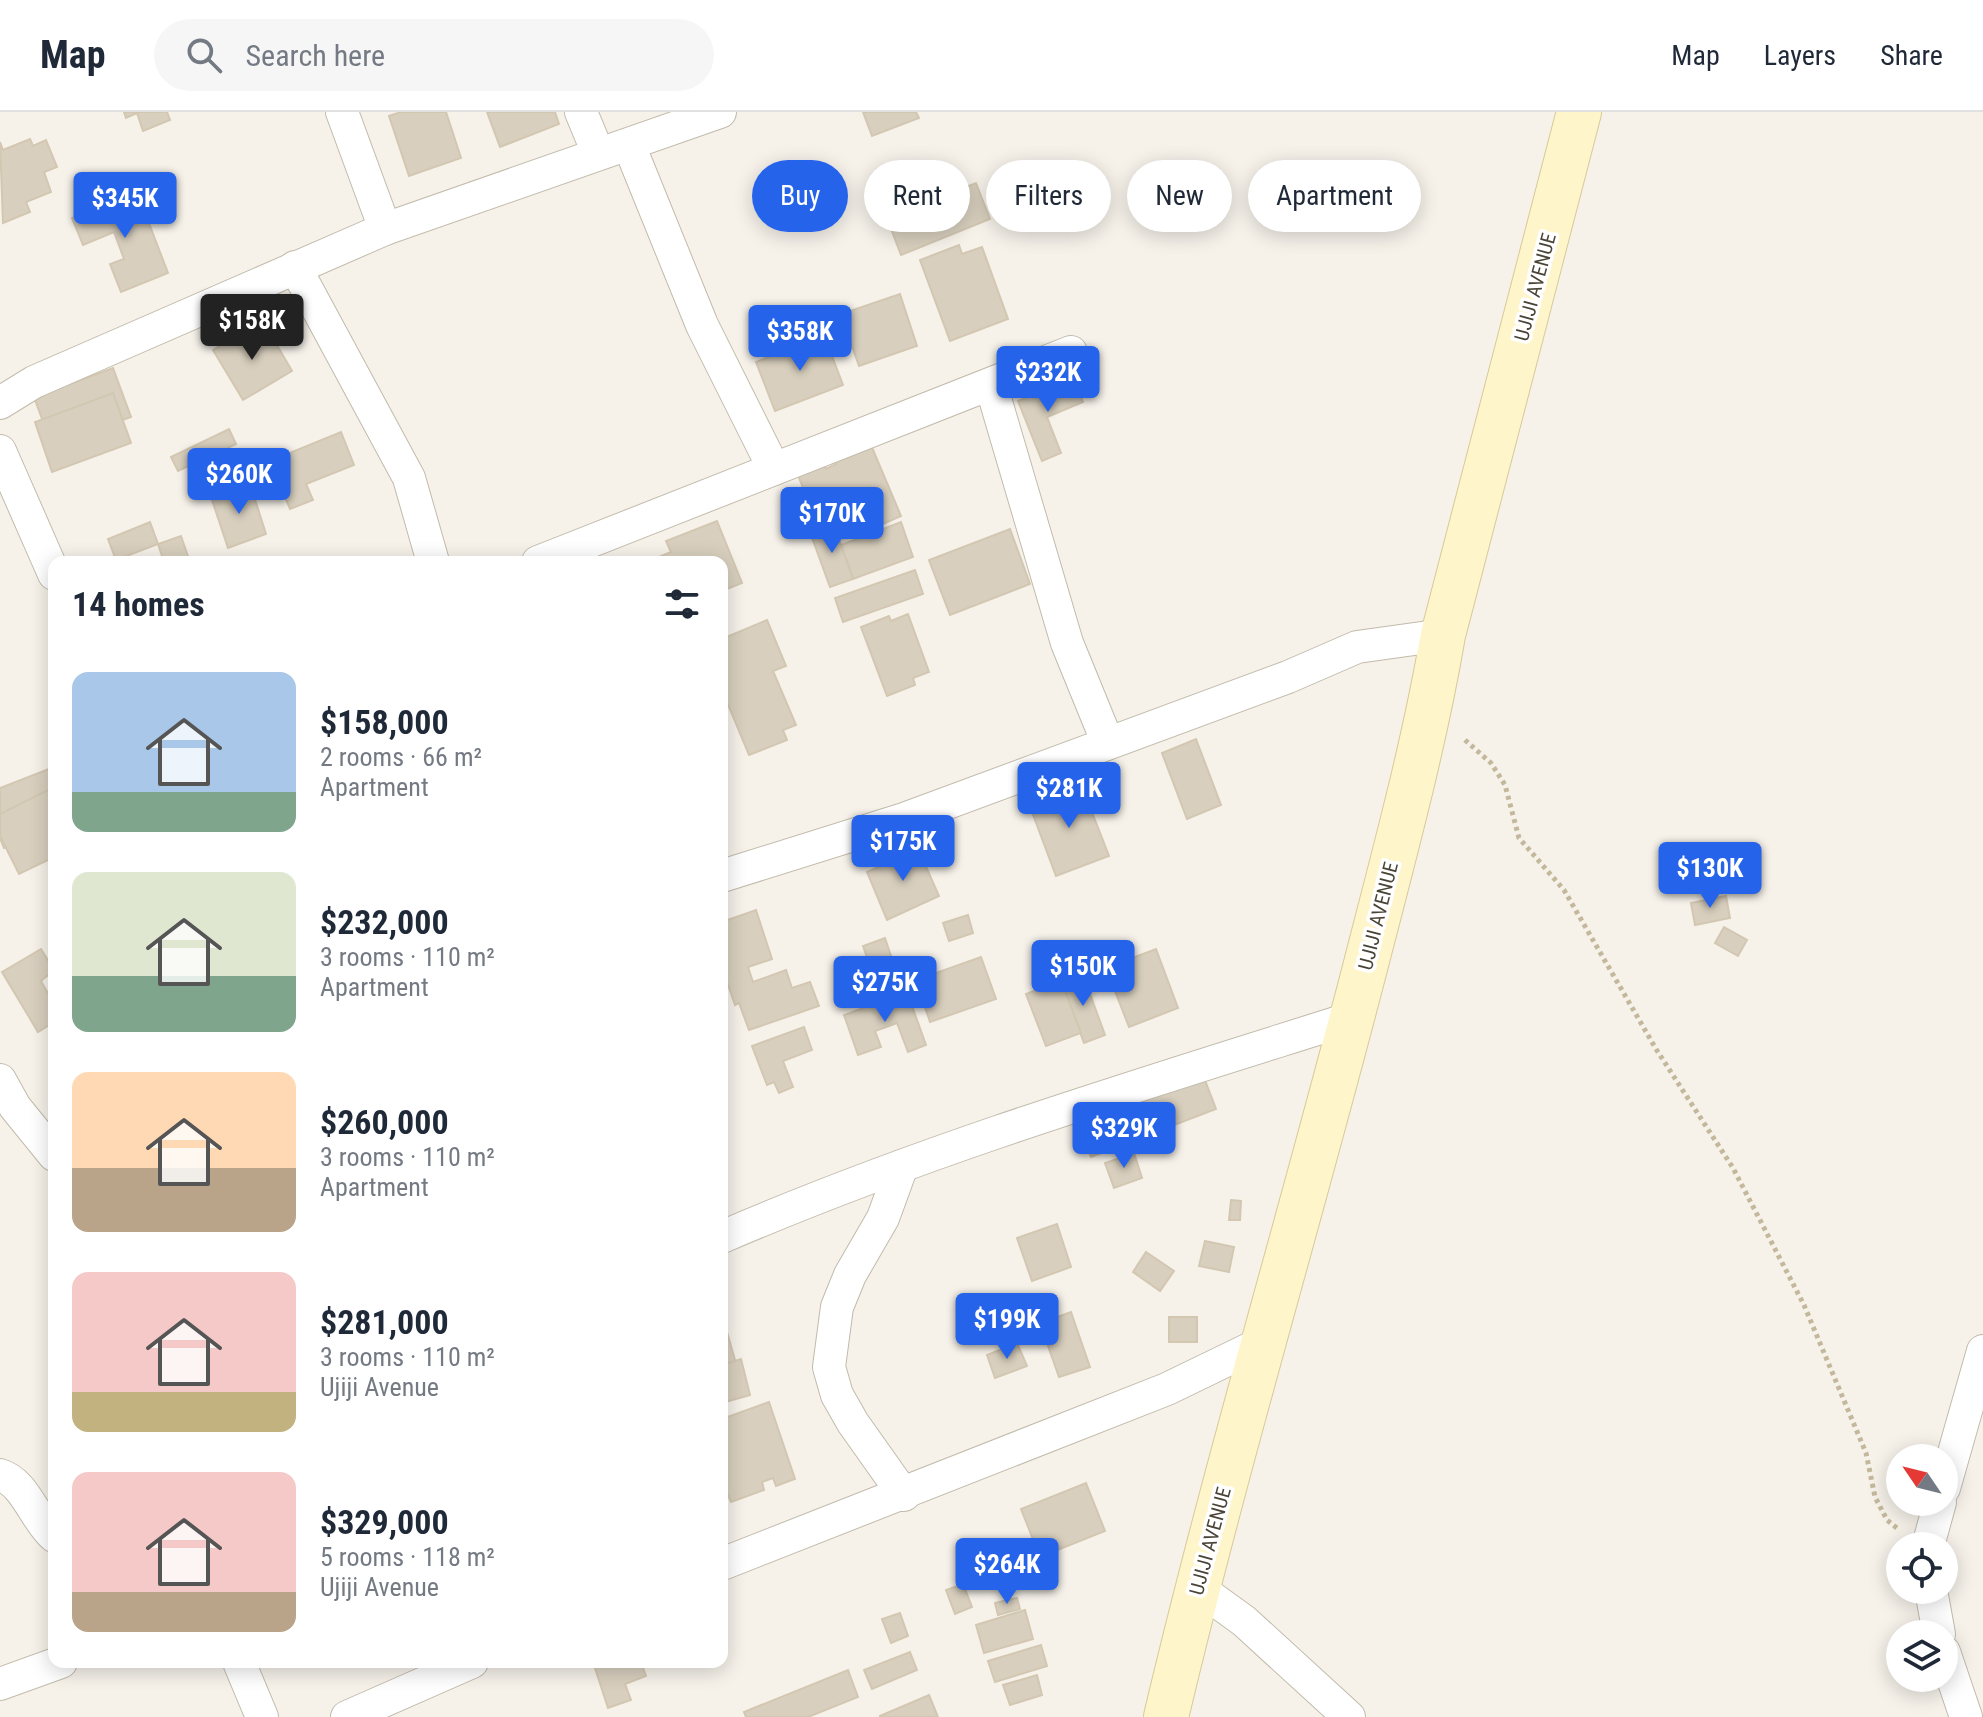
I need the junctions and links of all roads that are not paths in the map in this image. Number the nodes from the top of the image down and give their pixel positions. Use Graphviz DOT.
graph roads {
  1 [pos="342,112"];
  2 [pos="581,112"];
  3 [pos="720,112"];
  4 [pos="1579,112"];
  5 [pos="629,145"];
  6 [pos="598,153"];
  7 [pos="385,229"];
  8 [pos="295,267"];
  9 [pos="1071,352"];
  10 [pos="991,385"];
  11 [pos="0,403"];
  12 [pos="0,451"];
  13 [pos="774,469"];
  14 [pos="431,556"];
  15 [pos="553,556"];
  16 [pos="48,560"];
  17 [pos="1443,635"];
  18 [pos="1107,741"];
  19 [pos="728,874"];
  20 [pos="1352,1018"];
  21 [pos="0,1080"];
  22 [pos="48,1148"];
  23 [pos="902,1166"];
  24 [pos="728,1235"];
  25 [pos="1264,1342"];
  26 [pos="1983,1351"];
  27 [pos="1957,1444"];
  28 [pos="0,1475"];
  29 [pos="904,1495"];
  30 [pos="48,1531"];
  31 [pos="728,1562"];
  32 [pos="1197,1587"];
  33 [pos="48,1667"];
  34 [pos="242,1668"];
  35 [pos="458,1668"];
  36 [pos="0,1684"];
  37 [pos="1958,1692"];
  38 [pos="262,1717"];
  39 [pos="347,1717"];
  40 [pos="1166,1717"];
  41 [pos="1349,1717"];
  42 [pos="1966,1717"];
  1 -- 7 [label="street"];
  2 -- 6 [label="street"];
  3 -- 5 [label="street"];
  4 -- 17 [label="main road, UJIJI AVENUE"];
  5 -- 6 [label="street"];
  5 -- 13 [label="street"];
  6 -- 7 [label="street"];
  7 -- 8 [label="street"];
  8 -- 11 [label="street"];
  8 -- 14 [label="street"];
  9 -- 10 [label="street"];
  10 -- 13 [label="street"];
  10 -- 18 [label="street"];
  12 -- 16 [label="street"];
  13 -- 15 [label="street"];
  17 -- 18 [label="street"];
  17 -- 20 [label="main road, UJIJI AVENUE"];
  18 -- 19 [label="street"];
  20 -- 23 [label="street"];
  20 -- 25 [label="main road, UJIJI AVENUE"];
  21 -- 22 [label="street"];
  23 -- 24 [label="street"];
  23 -- 29 [label="street"];
  25 -- 29 [label="street"];
  25 -- 32 [label="main road, UJIJI AVENUE"];
  26 -- 27 [label="street"];
  28 -- 30 [label="street"];
  29 -- 31 [label="street"];
  32 -- 40 [label="main road, UJIJI AVENUE"];
  32 -- 41 [label="street"];
  33 -- 36 [label="street"];
  34 -- 38 [label="street"];
  35 -- 39 [label="street"];
  37 -- 42 [label="street"];
}
